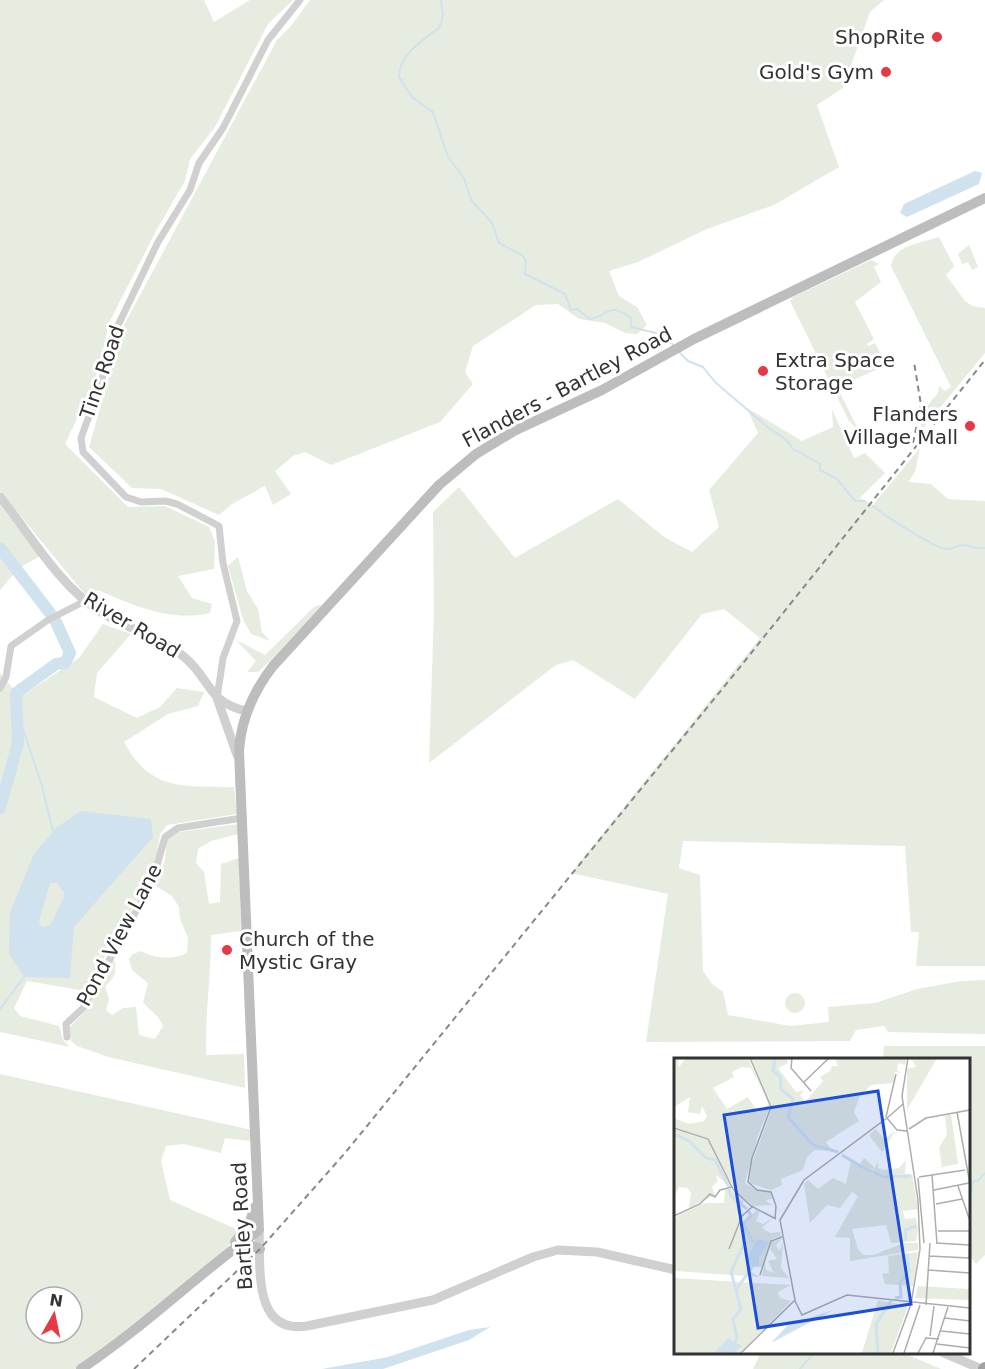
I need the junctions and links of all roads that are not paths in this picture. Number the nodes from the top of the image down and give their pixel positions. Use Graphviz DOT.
graph roads {
  1 [pos="300,0"];
  2 [pos="985,198"];
  3 [pos="0,497"];
  4 [pos="85,601"];
  5 [pos="0,688"];
  6 [pos="217,698"];
  7 [pos="246,711"];
  8 [pos="239,762"];
  9 [pos="242,818"];
  10 [pos="67,1037"];
  11 [pos="257,1199"];
  12 [pos="259,1230"];
  13 [pos="232,1248"];
  14 [pos="260,1249"];
  15 [pos="674,1270"];
  16 [pos="945,1354"];
  17 [pos="81,1369"];
  18 [pos="984,1369"];
  1 -- 6 [label="street, Tinc Road"];
  2 -- 7 [label="main road, Flanders - Bartley Road"];
  3 -- 4 [label="street, River Road"];
  4 -- 5 [label="street"];
  4 -- 6 [label="street, River Road"];
  6 -- 7 [label="street, River Road"];
  6 -- 8 [label="street, River Road"];
  7 -- 8 [label="main road, Bartley Road"];
  8 -- 9 [label="main road, Bartley Road"];
  9 -- 10 [label="street, Pond View Lane"];
  9 -- 11 [label="main road, Bartley Road"];
  11 -- 12 [label="main road, Bartley Road"];
  11 -- 13 [label="main road"];
  12 -- 13 [label="main road"];
  12 -- 14 [label="street, Bartley Road"];
  13 -- 14 [label="main road"];
  13 -- 17 [label="main road"];
  14 -- 15 [label="street, Bartley Road"];
  16 -- 18 [label="street"];
}
